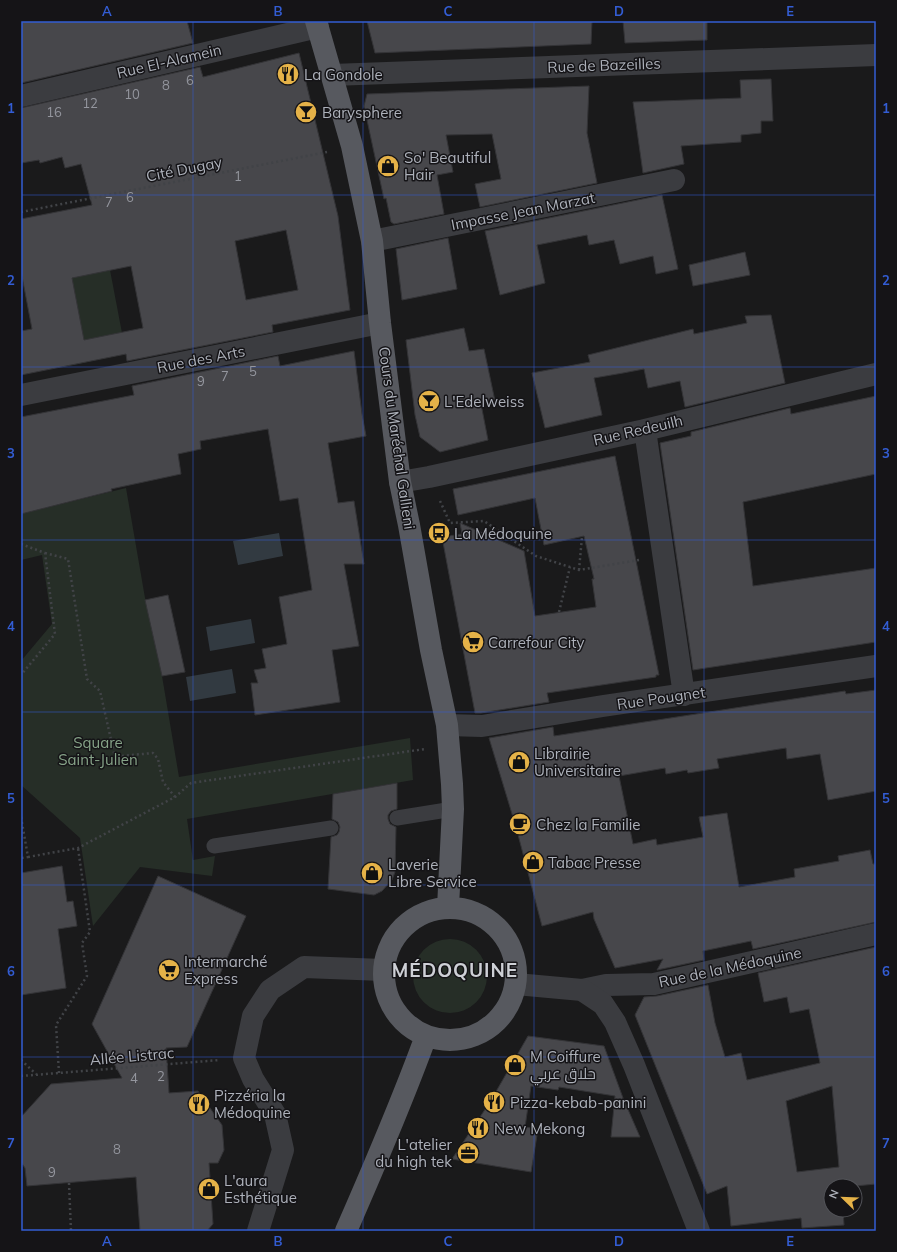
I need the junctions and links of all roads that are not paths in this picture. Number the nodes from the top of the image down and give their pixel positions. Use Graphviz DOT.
graph roads {
  1 [pos="317,24"];
  2 [pos="876,55"];
  3 [pos="332,75"];
  4 [pos="21,96"];
  5 [pos="674,180"];
  6 [pos="372,241"];
  7 [pos="380,323"];
  8 [pos="876,374"];
  9 [pos="21,395"];
  10 [pos="645,430"];
  11 [pos="400,482"];
  12 [pos="876,666"];
  13 [pos="684,695"];
  14 [pos="448,735"];
  15 [pos="453,809"];
  16 [pos="397,818"];
  17 [pos="331,828"];
  18 [pos="214,846"];
  19 [pos="448,907"];
  20 [pos="876,934"];
  21 [pos="383,970"];
  22 [pos="516,984"];
  23 [pos="582,990"];
  24 [pos="426,1036"];
  25 [pos="258,1231"];
  26 [pos="346,1231"];
  27 [pos="699,1231"];
  1 -- 3 [label="main road, Cours du Maréchal Gallieni"];
  1 -- 4 [label="street, Rue El-Alamein"];
  2 -- 3 [label="street, Rue de Bazeilles"];
  3 -- 6 [label="main road, Cours du Maréchal Gallieni"];
  5 -- 6 [label="street, Impasse Jean Marzat"];
  6 -- 7 [label="main road, Cours du Maréchal Gallieni"];
  7 -- 9 [label="street, Rue des Arts"];
  7 -- 11 [label="main road, Cours du Maréchal Gallieni"];
  8 -- 10 [label="street, Rue Redeuilh"];
  10 -- 11 [label="street, Rue Redeuilh"];
  10 -- 13 [label="street"];
  11 -- 14 [label="main road, Cours du Maréchal Gallieni"];
  12 -- 13 [label="street, Rue Pougnet"];
  13 -- 14 [label="street, Rue Pougnet"];
  14 -- 15 [label="main road, Cours du Maréchal Gallieni"];
  15 -- 16 [label="lane"];
  15 -- 19 [label="main road, Cours du Maréchal Gallieni"];
  17 -- 18 [label="lane"];
  19 -- 21 [label="main road"];
  19 -- 22 [label="main road"];
  20 -- 23 [label="street, Rue de la Médoquine"];
  21 -- 24 [label="main road"];
  21 -- 25 [label="street"];
  22 -- 23 [label="street"];
  22 -- 24 [label="main road"];
  23 -- 27 [label="street"];
  24 -- 26 [label="main road"];
}
